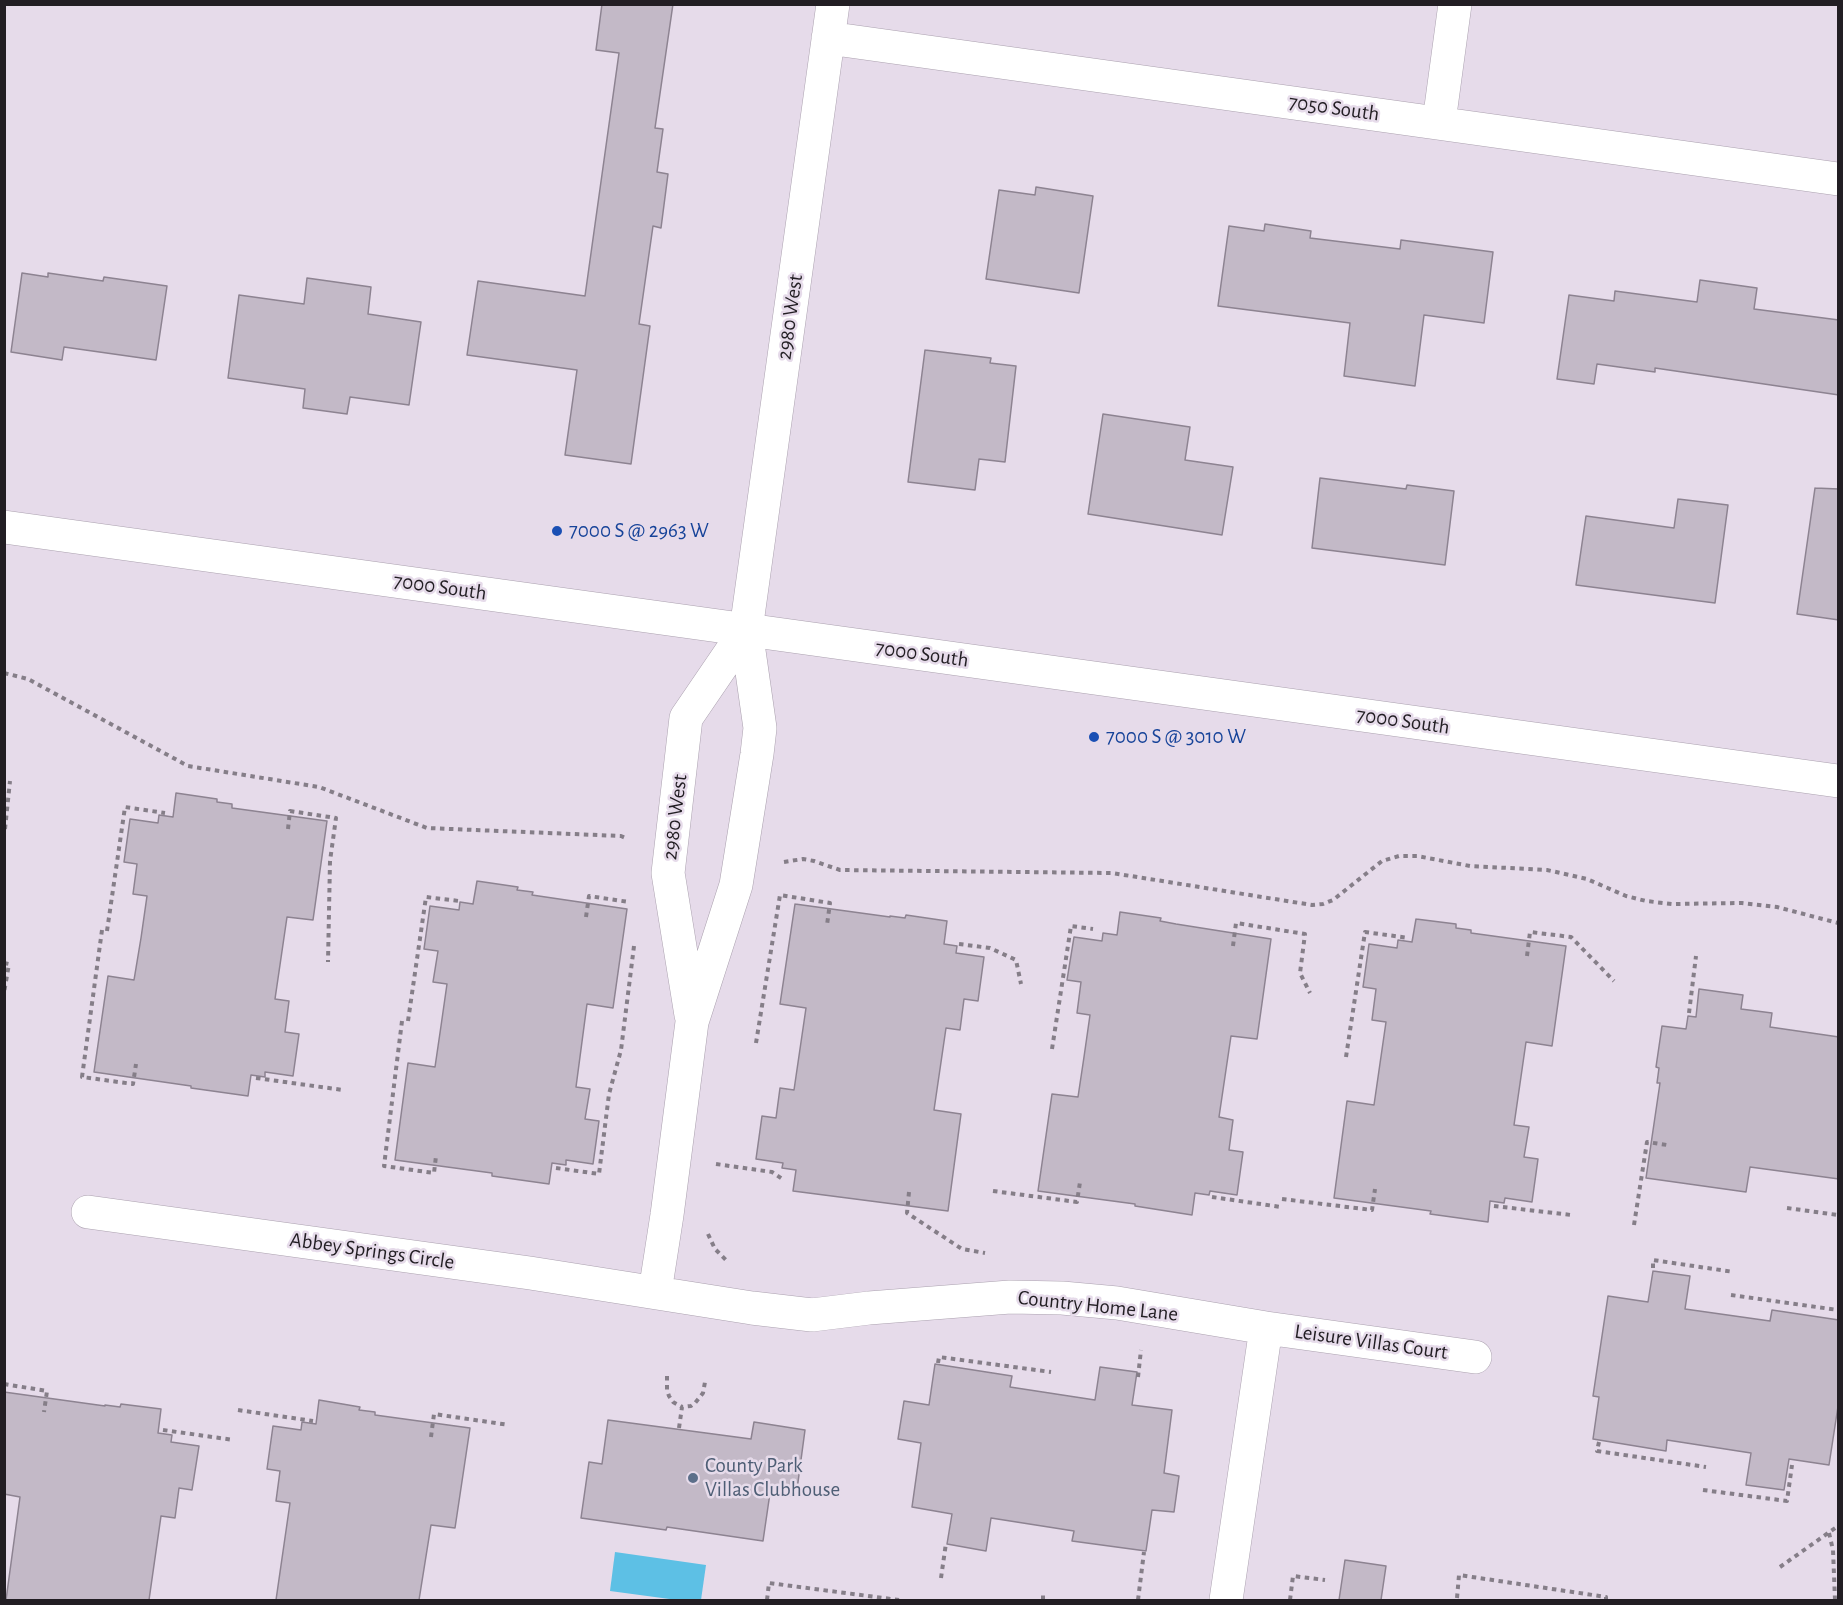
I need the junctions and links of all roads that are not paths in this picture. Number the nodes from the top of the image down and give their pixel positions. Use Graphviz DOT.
graph roads {
  1 [pos="833,4"];
  2 [pos="1455,4"];
  3 [pos="828,38"];
  4 [pos="1439,122"];
  5 [pos="1839,179"];
  6 [pos="4,527"];
  7 [pos="746,630"];
  8 [pos="1839,782"];
  9 [pos="692,1022"];
  10 [pos="88,1212"];
  11 [pos="655,1292"];
  12 [pos="1266,1328"];
  13 [pos="1475,1357"];
  14 [pos="1226,1600"];
  1 -- 3 [label="street, 2980 West"];
  2 -- 4 [label="street"];
  3 -- 4 [label="street, 7050 South"];
  3 -- 7 [label="street, 2980 West"];
  4 -- 5 [label="street, 7050 South"];
  6 -- 7 [label="street, 7000 South"];
  7 -- 8 [label="street, 7000 South"];
  7 -- 9 [label="street, 2980 West"];
  7 -- 9 [label="street, 2980 West"];
  9 -- 11 [label="street, 2980 West"];
  10 -- 11 [label="street, Abbey Springs Circle"];
  11 -- 12 [label="street, Country Home Lane"];
  12 -- 13 [label="street, Leisure Villas Court"];
  12 -- 14 [label="street"];
}
